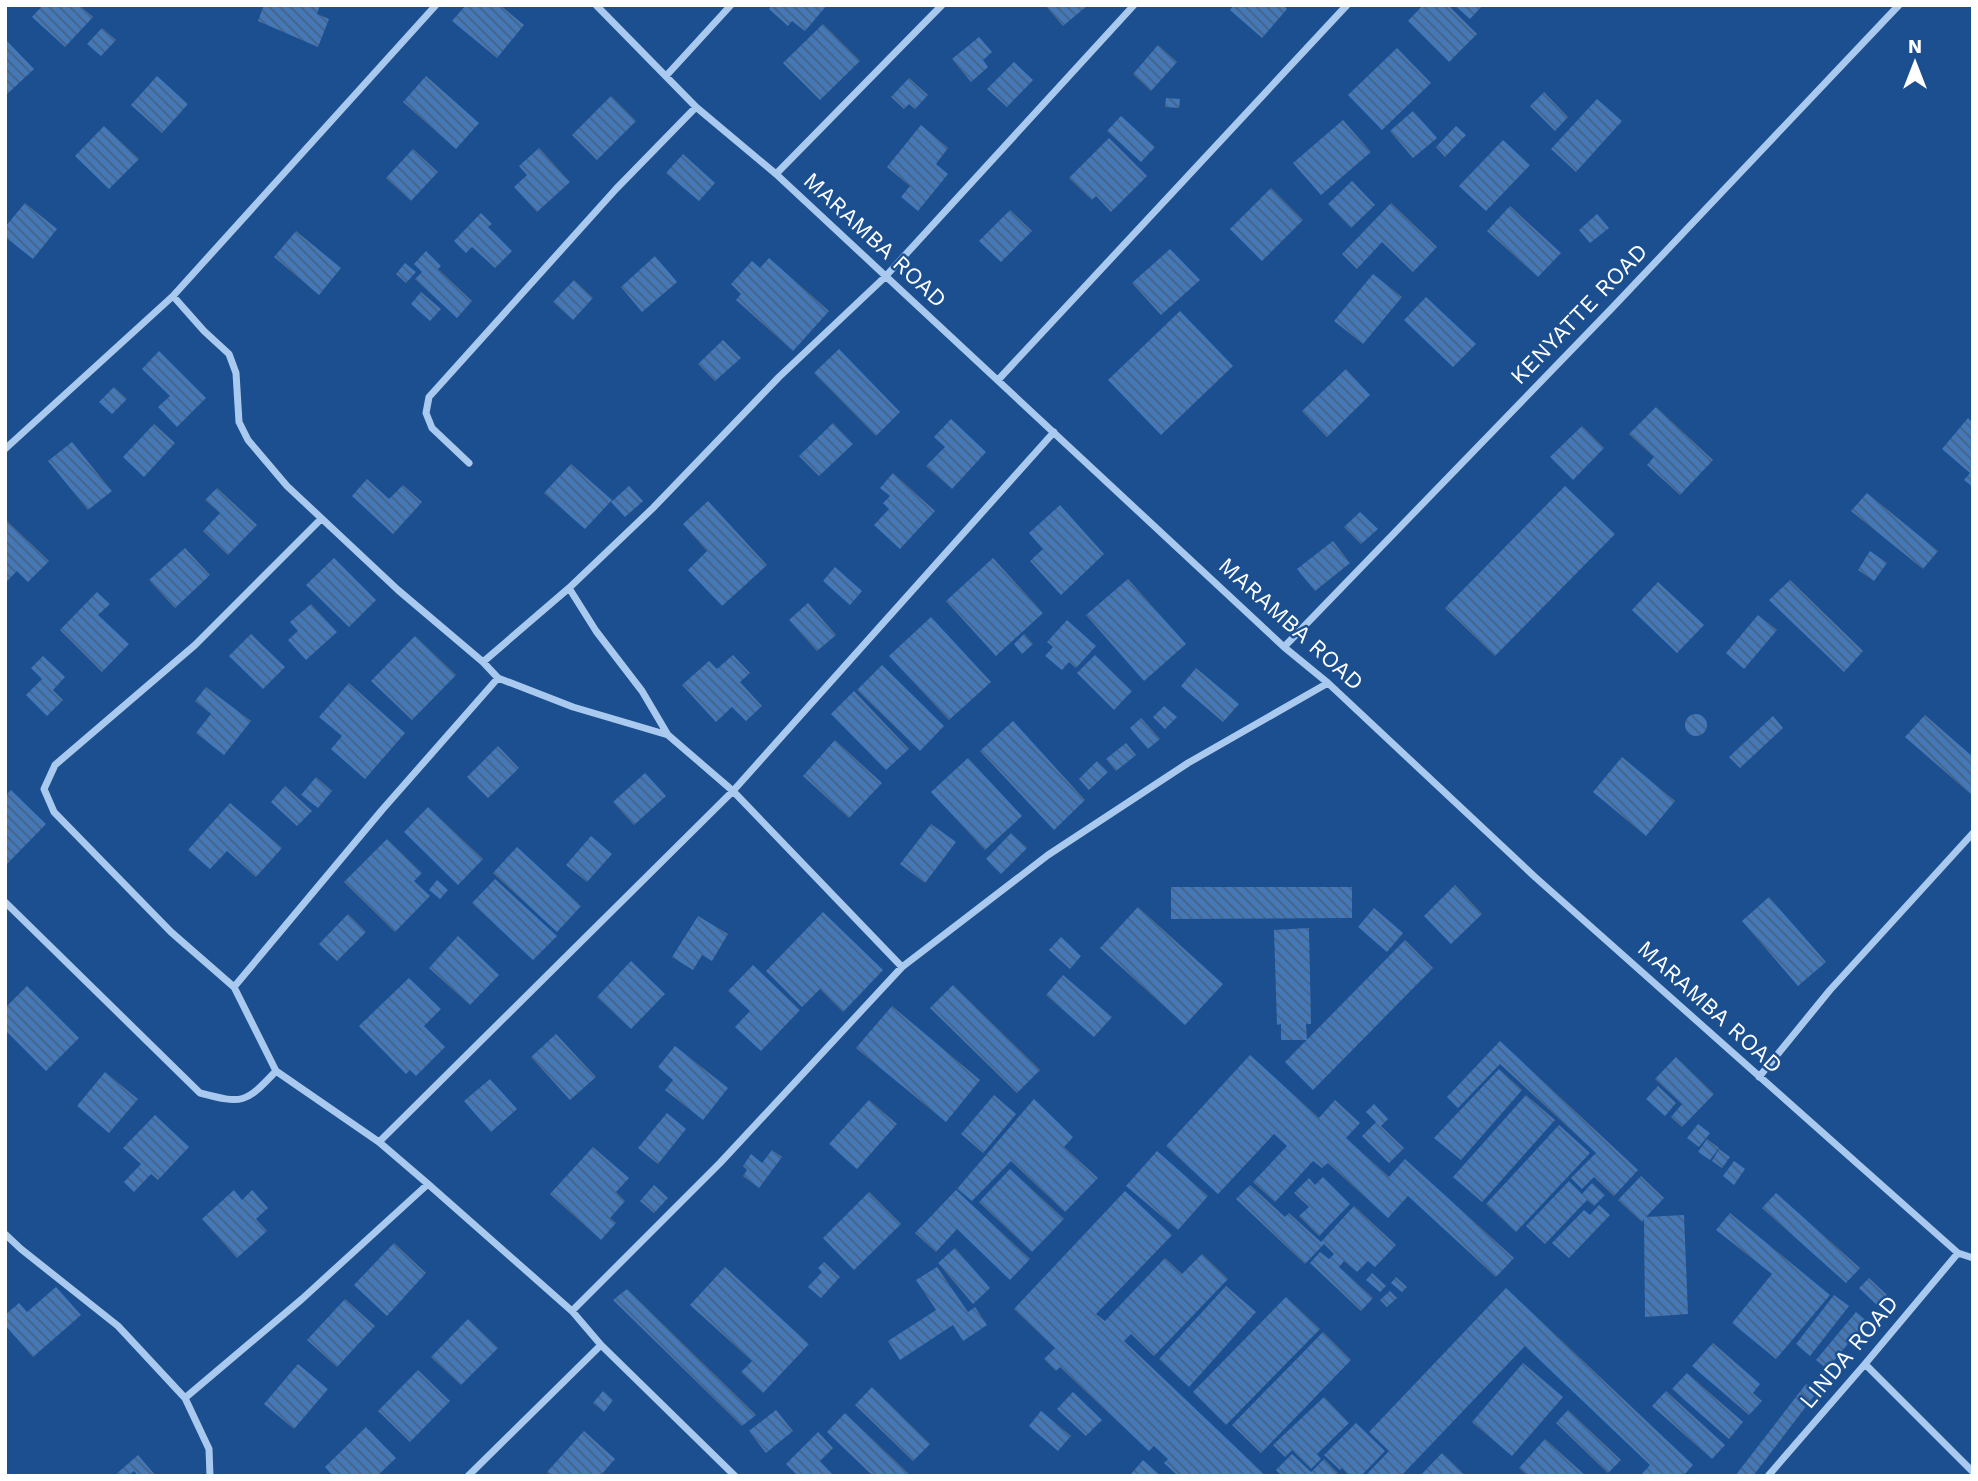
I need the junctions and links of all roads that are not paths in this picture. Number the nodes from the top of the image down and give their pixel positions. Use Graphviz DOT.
graph roads {
  1 [pos="436,5"];
  2 [pos="596,5"];
  3 [pos="731,5"];
  4 [pos="942,5"];
  5 [pos="1134,5"];
  6 [pos="1347,5"];
  7 [pos="1899,5"];
  8 [pos="666,76"];
  9 [pos="696,107"];
  10 [pos="776,174"];
  11 [pos="885,276"];
  12 [pos="173,296"];
  13 [pos="998,380"];
  14 [pos="1054,432"];
  15 [pos="5,449"];
  16 [pos="469,463"];
  17 [pos="321,519"];
  18 [pos="569,588"];
  19 [pos="1284,647"];
  20 [pos="483,662"];
  21 [pos="498,678"];
  22 [pos="1328,683"];
  23 [pos="668,735"];
  24 [pos="733,791"];
  25 [pos="1973,833"];
  26 [pos="5,902"];
  27 [pos="902,967"];
  28 [pos="234,987"];
  29 [pos="276,1071"];
  30 [pos="1759,1077"];
  31 [pos="379,1142"];
  32 [pos="428,1184"];
  33 [pos="5,1234"];
  34 [pos="1958,1253"];
  35 [pos="1973,1258"];
  36 [pos="572,1311"];
  37 [pos="601,1345"];
  38 [pos="1865,1364"];
  39 [pos="185,1398"];
  40 [pos="1973,1472"];
  41 [pos="210,1476"];
  42 [pos="468,1476"];
  43 [pos="735,1476"];
  44 [pos="1768,1476"];
  1 -- 12 [label="street"];
  2 -- 8 [label="street, MARAMBA ROAD"];
  3 -- 8 [label="street"];
  4 -- 10 [label="street"];
  5 -- 11 [label="street"];
  6 -- 13 [label="street"];
  7 -- 19 [label="street, KENYATTE ROAD"];
  8 -- 9 [label="street, MARAMBA ROAD"];
  9 -- 10 [label="street, MARAMBA ROAD"];
  9 -- 16 [label="street"];
  10 -- 11 [label="street, MARAMBA ROAD"];
  11 -- 13 [label="street, MARAMBA ROAD"];
  11 -- 18 [label="street"];
  12 -- 15 [label="street"];
  12 -- 17 [label="street"];
  13 -- 14 [label="street, MARAMBA ROAD"];
  14 -- 19 [label="street, MARAMBA ROAD"];
  14 -- 24 [label="street"];
  17 -- 20 [label="street"];
  17 -- 28 [label="street"];
  18 -- 20 [label="street"];
  18 -- 23 [label="street"];
  19 -- 22 [label="street, MARAMBA ROAD"];
  20 -- 21 [label="street"];
  21 -- 23 [label="street"];
  21 -- 28 [label="street"];
  22 -- 27 [label="street"];
  22 -- 30 [label="street, MARAMBA ROAD"];
  23 -- 24 [label="street"];
  24 -- 27 [label="street"];
  24 -- 31 [label="street"];
  25 -- 30 [label="street"];
  26 -- 29 [label="street"];
  27 -- 36 [label="street"];
  28 -- 29 [label="street"];
  29 -- 31 [label="street"];
  30 -- 34 [label="street, MARAMBA ROAD"];
  31 -- 32 [label="street"];
  32 -- 36 [label="street"];
  32 -- 39 [label="street"];
  33 -- 39 [label="street"];
  34 -- 35 [label="street, MARAMBA ROAD"];
  34 -- 38 [label="street, LINDA ROAD"];
  36 -- 37 [label="street"];
  37 -- 42 [label="street"];
  37 -- 43 [label="street"];
  38 -- 40 [label="street"];
  38 -- 44 [label="street, LINDA ROAD"];
  39 -- 41 [label="street"];
}
